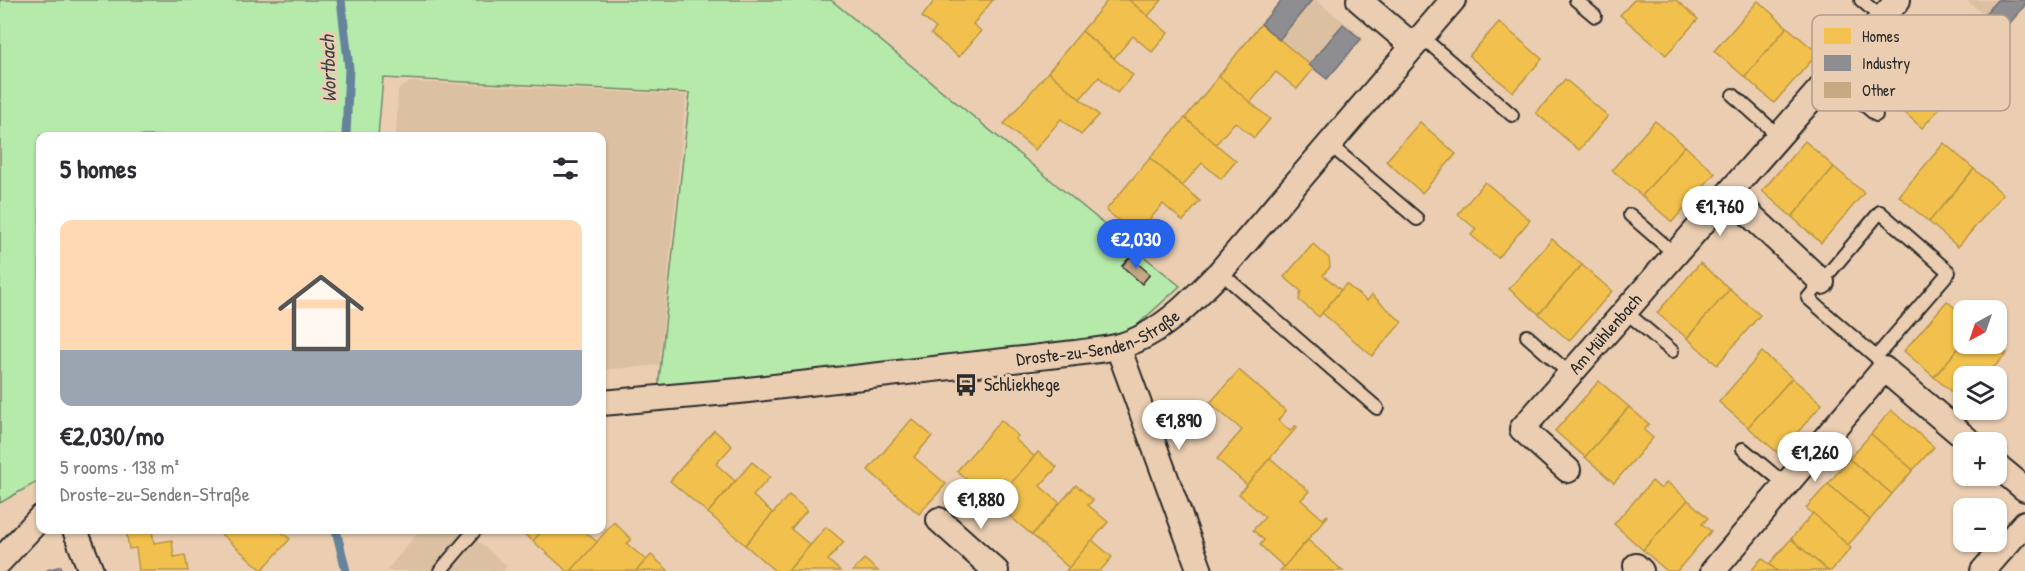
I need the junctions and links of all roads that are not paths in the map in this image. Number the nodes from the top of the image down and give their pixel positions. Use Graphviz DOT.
graph roads {
  1 [pos="1359,0"];
  2 [pos="1454,0"];
  3 [pos="1576,0"];
  4 [pos="1861,0"];
  5 [pos="1898,0"];
  6 [pos="1878,15"];
  7 [pos="1885,15"];
  8 [pos="1595,16"];
  9 [pos="1417,41"];
  10 [pos="1733,95"];
  11 [pos="1812,100"];
  12 [pos="1871,111"];
  13 [pos="1512,115"];
  14 [pos="1876,115"];
  15 [pos="1780,137"];
  16 [pos="1329,144"];
  17 [pos="1729,195"];
  18 [pos="1630,215"];
  19 [pos="1418,219"];
  20 [pos="1676,255"];
  21 [pos="1220,272"];
  22 [pos="1822,282"];
  23 [pos="1626,312"];
  24 [pos="1527,336"];
  25 [pos="1118,346"];
  26 [pos="1672,351"];
  27 [pos="1880,363"];
  28 [pos="1570,374"];
  29 [pos="606,403"];
  30 [pos="1377,408"];
  31 [pos="1959,432"];
  32 [pos="1743,449"];
  33 [pos="1568,470"];
  34 [pos="2007,474"];
  35 [pos="1785,485"];
  36 [pos="2025,489"];
  37 [pos="939,520"];
  38 [pos="36,522"];
  39 [pos="2025,523"];
  40 [pos="77,534"];
  41 [pos="471,534"];
  42 [pos="0,561"];
  43 [pos="91,571"];
  44 [pos="440,571"];
  45 [pos="996,571"];
  46 [pos="1200,571"];
  47 [pos="1713,571"];
  48 [pos="1983,571"];
  1 -- 9 [label="street"];
  2 -- 9 [label="street, Droste-zu-Senden-Straße"];
  3 -- 8 [label="lane"];
  4 -- 6 [label="lane"];
  5 -- 7 [label="street, Am Mühlenbach"];
  9 -- 13 [label="lane"];
  9 -- 16 [label="street, Droste-zu-Senden-Straße"];
  10 -- 15 [label="lane"];
  11 -- 15 [label="street, Am Mühlenbach"];
  12 -- 14 [label="lane"];
  15 -- 17 [label="street, Am Mühlenbach"];
  16 -- 19 [label="lane"];
  16 -- 21 [label="street, Droste-zu-Senden-Straße"];
  17 -- 20 [label="street, Am Mühlenbach"];
  17 -- 22 [label="street"];
  18 -- 20 [label="lane"];
  20 -- 23 [label="street, Am Mühlenbach"];
  21 -- 25 [label="street, Droste-zu-Senden-Straße"];
  21 -- 30 [label="lane"];
  22 -- 27 [label="lane"];
  22 -- 27 [label="lane"];
  23 -- 26 [label="lane"];
  23 -- 28 [label="street, Am Mühlenbach"];
  24 -- 28 [label="lane"];
  25 -- 29 [label="street, Droste-zu-Senden-Straße"];
  25 -- 46 [label="street"];
  27 -- 31 [label="street"];
  27 -- 35 [label="street"];
  28 -- 33 [label="street, Am Mühlenbach"];
  32 -- 35 [label="lane"];
  34 -- 36 [label="street"];
  35 -- 47 [label="street"];
  37 -- 45 [label="street"];
  38 -- 42 [label="street"];
  39 -- 48 [label="street"];
  40 -- 43 [label="street"];
  41 -- 44 [label="lane"];
}
